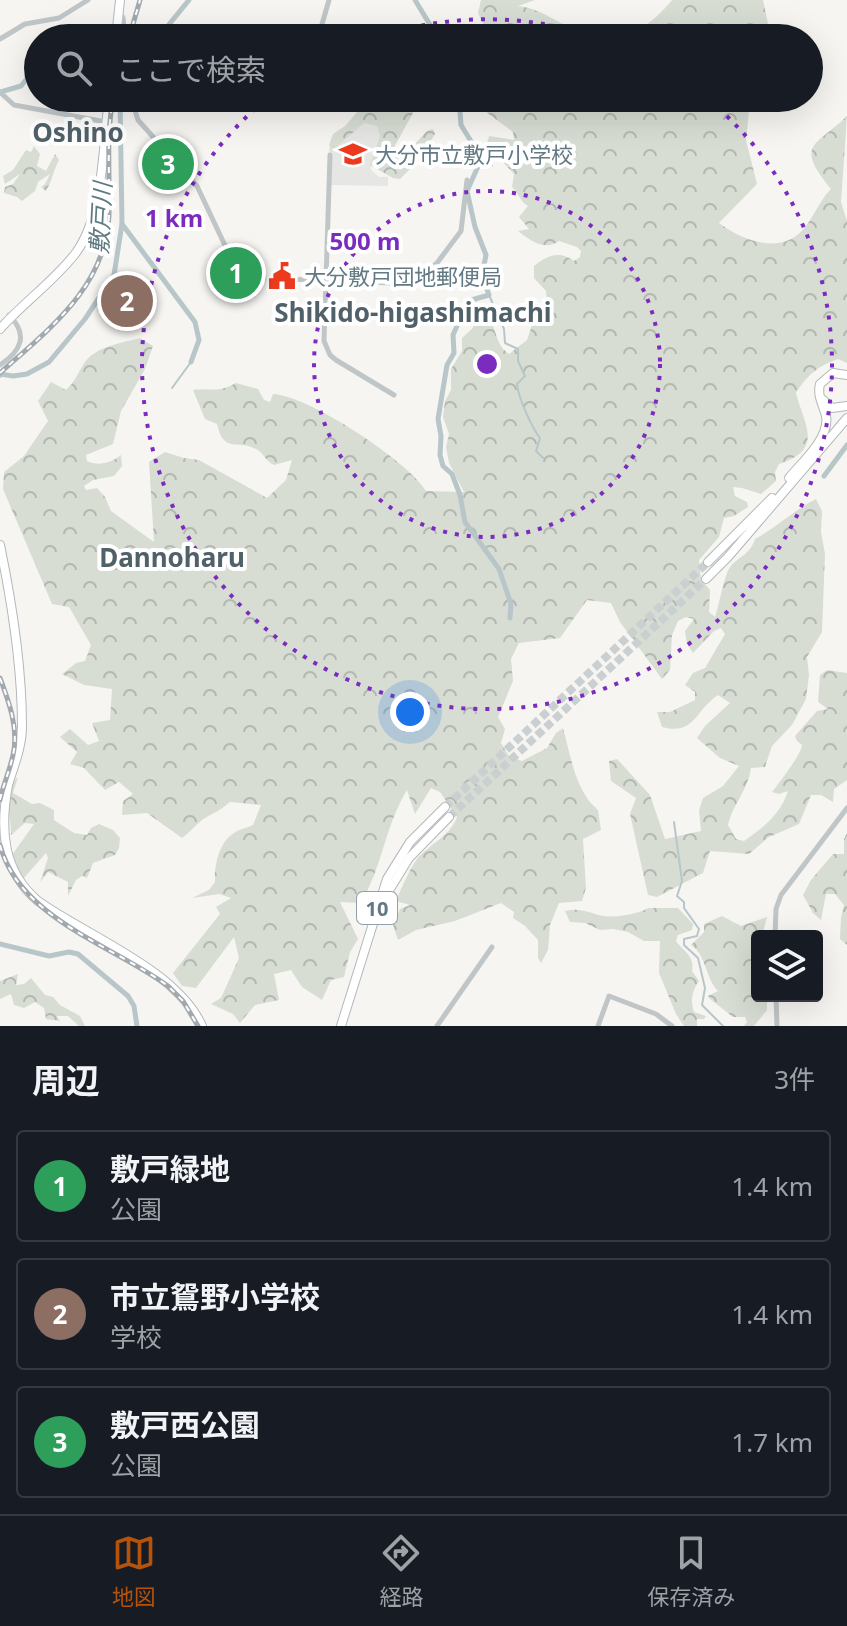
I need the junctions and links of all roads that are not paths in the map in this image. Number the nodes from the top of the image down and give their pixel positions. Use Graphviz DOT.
graph roads {
  1 [pos="88,0"];
  2 [pos="329,0"];
  3 [pos="118,4"];
  4 [pos="25,24"];
  5 [pos="116,24"];
  6 [pos="124,24"];
  7 [pos="322,24"];
  8 [pos="24,25"];
  9 [pos="0,39"];
  10 [pos="2,94"];
  11 [pos="24,107"];
  12 [pos="51,112"];
  13 [pos="105,112"];
  14 [pos="135,112"];
  15 [pos="104,122"];
  16 [pos="330,155"];
  17 [pos="467,180"];
  18 [pos="325,282"];
  19 [pos="10,316"];
  20 [pos="0,327"];
  21 [pos="0,365"];
  22 [pos="847,376"];
  23 [pos="394,395"];
  24 [pos="847,414"];
  25 [pos="788,484"];
  26 [pos="0,545"];
  27 [pos="708,562"];
  28 [pos="706,579"];
  29 [pos="445,807"];
  30 [pos="847,808"];
  31 [pos="449,817"];
  32 [pos="775,930"];
  33 [pos="492,947"];
  34 [pos="776,1002"];
  35 [pos="202,1026"];
  36 [pos="343,1026"];
  37 [pos="437,1026"];
  38 [pos="598,1026"];
  39 [pos="672,1026"];
  40 [pos="777,1026"];
  1 -- 4 [label="street"];
  2 -- 7 [label="street"];
  3 -- 5 [label="highway"];
  3 -- 6 [label="street"];
  8 -- 9 [label="street"];
  10 -- 11 [label="street"];
  12 -- 15 [label="street"];
  13 -- 15 [label="highway"];
  14 -- 18 [label="street"];
  15 -- 19 [label="highway"];
  16 -- 18 [label="street"];
  17 -- 18 [label="street"];
  18 -- 23 [label="street"];
  19 -- 20 [label="highway"];
  19 -- 21 [label="street"];
  22 -- 24 [label="highway"];
  22 -- 25 [label="highway"];
  24 -- 25 [label="highway"];
  25 -- 27 [label="highway"];
  25 -- 28 [label="highway"];
  26 -- 35 [label="highway"];
  29 -- 36 [label="highway, 10"];
  30 -- 32 [label="street"];
  31 -- 36 [label="highway, 10"];
  33 -- 37 [label="street"];
  34 -- 40 [label="street"];
  38 -- 39 [label="street"];
}
